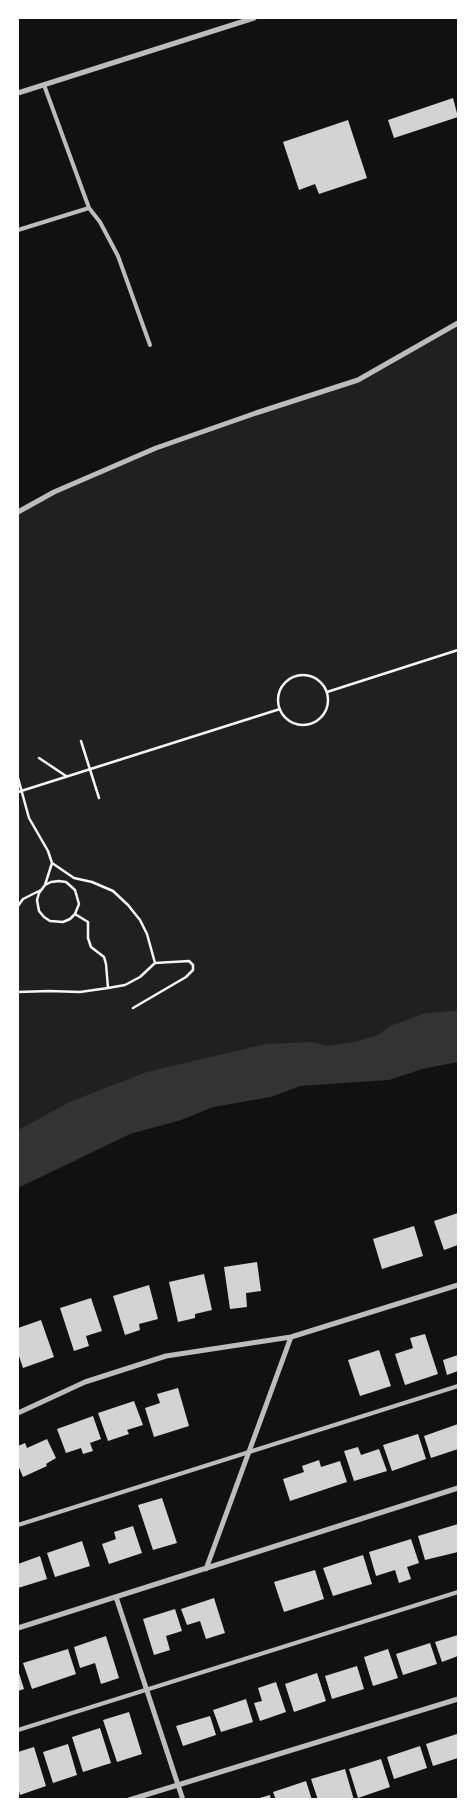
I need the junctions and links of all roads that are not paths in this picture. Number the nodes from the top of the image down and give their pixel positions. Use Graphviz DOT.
graph roads {
  1 [pos="254,18"];
  2 [pos="44,84"];
  3 [pos="18,93"];
  4 [pos="89,208"];
  5 [pos="18,230"];
  6 [pos="458,323"];
  7 [pos="150,345"];
  8 [pos="18,512"];
  9 [pos="458,1285"];
  10 [pos="291,1337"];
  11 [pos="458,1386"];
  12 [pos="18,1413"];
  13 [pos="248,1452"];
  14 [pos="458,1488"];
  15 [pos="18,1525"];
  16 [pos="206,1568"];
  17 [pos="458,1592"];
  18 [pos="116,1597"];
  19 [pos="18,1628"];
  20 [pos="147,1690"];
  21 [pos="458,1699"];
  22 [pos="18,1730"];
  23 [pos="178,1784"];
  24 [pos="130,1800"];
  25 [pos="183,1800"];
  1 -- 2 [label="street"];
  2 -- 3 [label="street"];
  2 -- 4 [label="lane"];
  4 -- 5 [label="lane"];
  4 -- 7 [label="lane"];
  6 -- 8 [label="street"];
  9 -- 10 [label="street"];
  10 -- 12 [label="street"];
  10 -- 13 [label="street"];
  11 -- 13 [label="lane"];
  13 -- 15 [label="lane"];
  13 -- 16 [label="street"];
  14 -- 16 [label="street"];
  16 -- 18 [label="street"];
  17 -- 20 [label="lane"];
  18 -- 19 [label="street"];
  18 -- 20 [label="street"];
  20 -- 22 [label="lane"];
  20 -- 23 [label="street"];
  21 -- 23 [label="street"];
  23 -- 24 [label="street"];
  23 -- 25 [label="street"];
}
